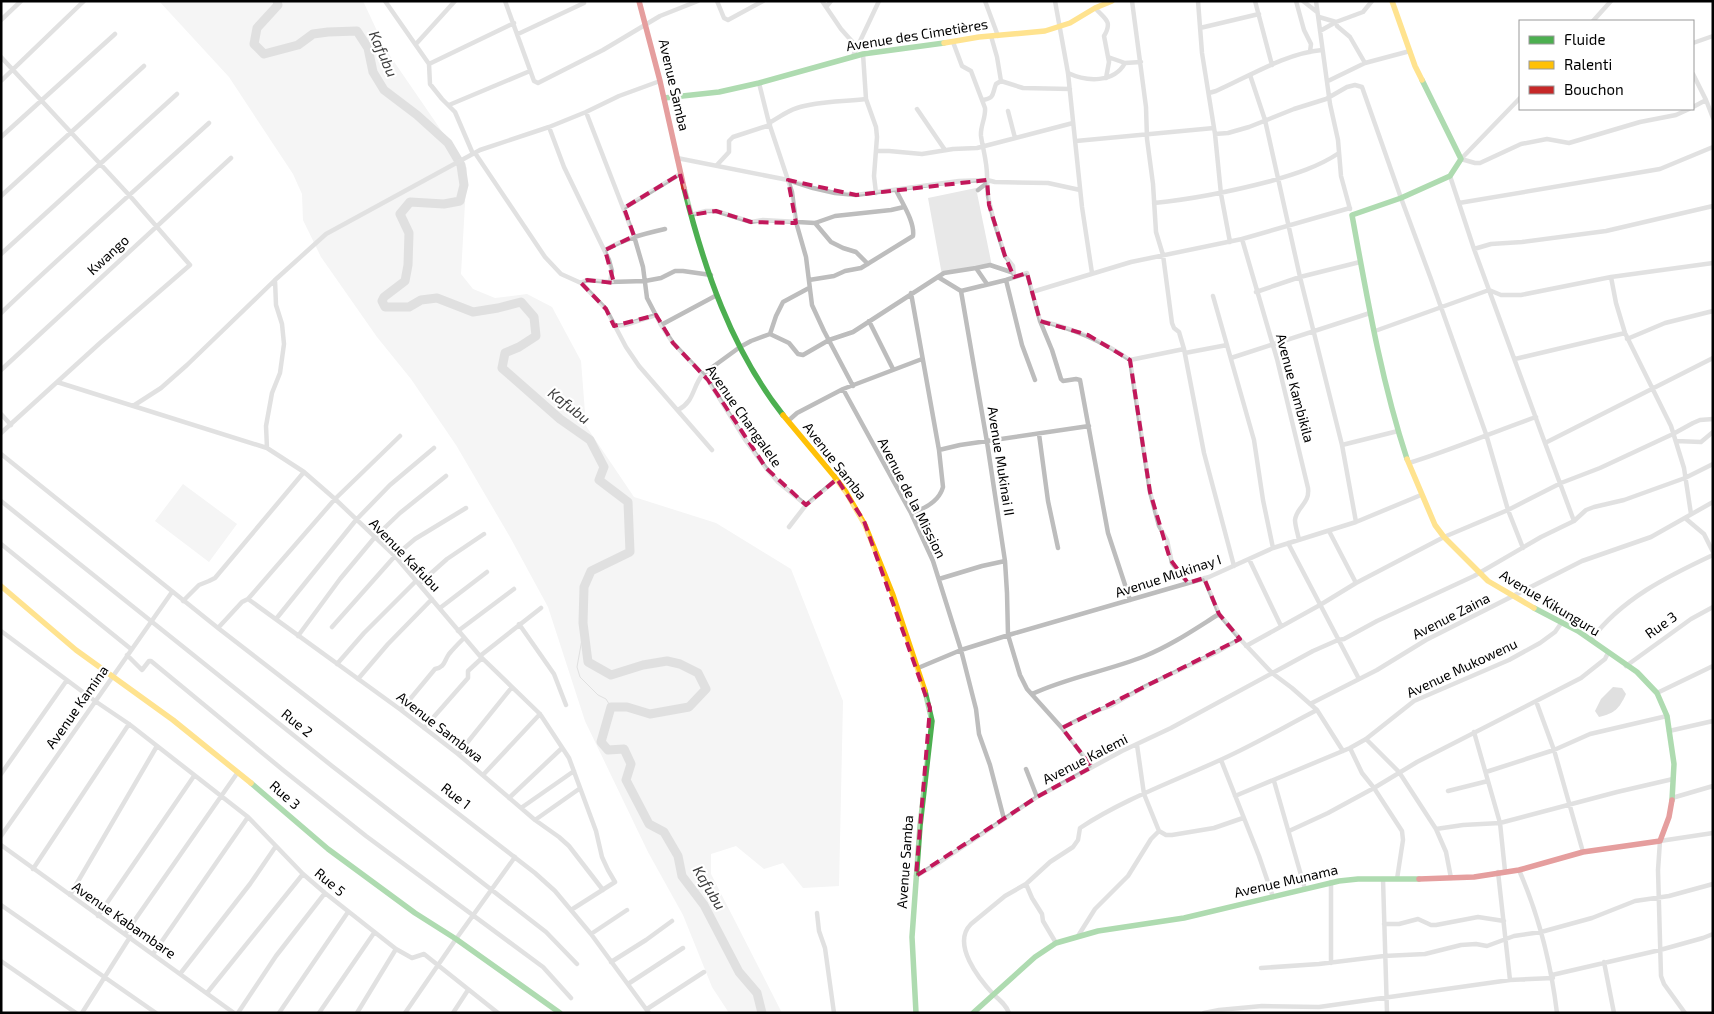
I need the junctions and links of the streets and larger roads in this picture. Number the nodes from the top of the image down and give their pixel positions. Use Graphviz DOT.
graph roads {
  1 [pos="21,1"];
  2 [pos="84,1"];
  3 [pos="385,1"];
  4 [pos="455,1"];
  5 [pos="505,1"];
  6 [pos="583,1"];
  7 [pos="640,1"];
  8 [pos="698,1"];
  9 [pos="717,1"];
  10 [pos="763,1"];
  11 [pos="822,1"];
  12 [pos="831,1"];
  13 [pos="879,1"];
  14 [pos="985,1"];
  15 [pos="1055,1"];
  16 [pos="1112,1"];
  17 [pos="1132,1"];
  18 [pos="1198,1"];
  19 [pos="1255,1"];
  20 [pos="1296,1"];
  21 [pos="1304,1"];
  22 [pos="1316,1"];
  23 [pos="1372,1"];
  24 [pos="1392,1"];
  25 [pos="1611,1"];
  26 [pos="826,7"];
  27 [pos="1095,8"];
  28 [pos="1317,12"];
  29 [pos="1259,14"];
  30 [pos="1319,17"];
  31 [pos="1,20"];
  32 [pos="1594,20"];
  33 [pos="1336,22"];
  34 [pos="514,23"];
  35 [pos="647,25"];
  36 [pos="1060,27"];
  37 [pos="1200,28"];
  38 [pos="1320,30"];
  39 [pos="115,34"];
  40 [pos="518,34"];
  41 [pos="991,36"];
  42 [pos="998,36"];
  43 [pos="1713,36"];
  44 [pos="954,42"];
  45 [pos="1694,43"];
  46 [pos="416,44"];
  47 [pos="857,47"];
  48 [pos="1322,50"];
  49 [pos="1410,51"];
  50 [pos="1310,52"];
  51 [pos="863,54"];
  52 [pos="853,56"];
  53 [pos="1,57"];
  54 [pos="1108,57"];
  55 [pos="1141,62"];
  56 [pos="1125,63"];
  57 [pos="1365,63"];
  58 [pos="429,64"];
  59 [pos="1272,65"];
  60 [pos="144,66"];
  61 [pos="13,70"];
  62 [pos="530,71"];
  63 [pos="1068,73"];
  64 [pos="1250,75"];
  65 [pos="1694,76"];
  66 [pos="1106,78"];
  67 [pos="1,80"];
  68 [pos="660,81"];
  69 [pos="1001,81"];
  70 [pos="1328,81"];
  71 [pos="759,83"];
  72 [pos="1070,89"];
  73 [pos="1209,93"];
  74 [pos="176,94"];
  75 [pos="1330,96"];
  76 [pos="664,98"];
  77 [pos="866,99"];
  78 [pos="1519,99"];
  79 [pos="42,100"];
  80 [pos="983,100"];
  81 [pos="1706,100"];
  82 [pos="449,105"];
  83 [pos="1694,106"];
  84 [pos="917,109"];
  85 [pos="1687,110"];
  86 [pos="1008,111"];
  87 [pos="586,112"];
  88 [pos="1713,118"];
  89 [pos="1265,120"];
  90 [pos="209,123"];
  91 [pos="1073,123"];
  92 [pos="770,124"];
  93 [pos="550,128"];
  94 [pos="1214,128"];
  95 [pos="71,132"];
  96 [pos="1215,134"];
  97 [pos="1147,135"];
  98 [pos="1,137"];
  99 [pos="1015,138"];
  100 [pos="1076,141"];
  101 [pos="984,146"];
  102 [pos="1713,147"];
  103 [pos="945,150"];
  104 [pos="876,151"];
  105 [pos="1339,153"];
  106 [pos="474,154"];
  107 [pos="232,158"];
  108 [pos="678,158"];
  109 [pos="1461,159"];
  110 [pos="100,163"];
  111 [pos="717,165"];
  112 [pos="680,174"];
  113 [pos="1450,176"];
  114 [pos="1277,179"];
  115 [pos="788,180"];
  116 [pos="987,182"];
  117 [pos="896,190"];
  118 [pos="978,190"];
  119 [pos="1080,190"];
  120 [pos="876,193"];
  121 [pos="1221,194"];
  122 [pos="1,196"];
  123 [pos="130,196"];
  124 [pos="1400,198"];
  125 [pos="1154,203"];
  126 [pos="1459,203"];
  127 [pos="1713,206"];
  128 [pos="904,207"];
  129 [pos="624,208"];
  130 [pos="1350,208"];
  131 [pos="691,215"];
  132 [pos="1352,216"];
  133 [pos="796,222"];
  134 [pos="815,223"];
  135 [pos="1288,225"];
  136 [pos="157,226"];
  137 [pos="665,229"];
  138 [pos="634,236"];
  139 [pos="1242,239"];
  140 [pos="1230,242"];
  141 [pos="605,250"];
  142 [pos="1474,250"];
  143 [pos="1,254"];
  144 [pos="1163,255"];
  145 [pos="1360,262"];
  146 [pos="1713,263"];
  147 [pos="868,264"];
  148 [pos="976,268"];
  149 [pos="1092,273"];
  150 [pos="711,275"];
  151 [pos="1014,275"];
  152 [pos="938,276"];
  153 [pos="1300,277"];
  154 [pos="1611,277"];
  155 [pos="275,280"];
  156 [pos="809,280"];
  157 [pos="1006,280"];
  158 [pos="645,281"];
  159 [pos="610,282"];
  160 [pos="581,283"];
  161 [pos="987,284"];
  162 [pos="809,288"];
  163 [pos="1489,290"];
  164 [pos="961,291"];
  165 [pos="1032,292"];
  166 [pos="1256,292"];
  167 [pos="911,293"];
  168 [pos="717,295"];
  169 [pos="1213,296"];
  170 [pos="1441,307"];
  171 [pos="1713,311"];
  172 [pos="1,313"];
  173 [pos="1370,313"];
  174 [pos="656,315"];
  175 [pos="869,321"];
  176 [pos="1040,321"];
  177 [pos="614,326"];
  178 [pos="661,326"];
  179 [pos="1314,331"];
  180 [pos="1375,331"];
  181 [pos="1625,333"];
  182 [pos="770,334"];
  183 [pos="1627,339"];
  184 [pos="829,340"];
  185 [pos="1273,344"];
  186 [pos="1227,345"];
  187 [pos="740,347"];
  188 [pos="1184,351"];
  189 [pos="1231,358"];
  190 [pos="1713,358"];
  191 [pos="922,359"];
  192 [pos="1514,359"];
  193 [pos="1130,360"];
  194 [pos="1,370"];
  195 [pos="894,370"];
  196 [pos="703,374"];
  197 [pos="1035,380"];
  198 [pos="57,382"];
  199 [pos="854,386"];
  200 [pos="1653,388"];
  201 [pos="843,389"];
  202 [pos="133,406"];
  203 [pos="678,410"];
  204 [pos="1,414"];
  205 [pos="1536,417"];
  206 [pos="1713,419"];
  207 [pos="788,421"];
  208 [pos="11,425"];
  209 [pos="1089,426"];
  210 [pos="1398,431"];
  211 [pos="1713,432"];
  212 [pos="1,433"];
  213 [pos="1039,434"];
  214 [pos="1486,434"];
  215 [pos="1673,434"];
  216 [pos="400,436"];
  217 [pos="1676,441"];
  218 [pos="987,442"];
  219 [pos="1545,443"];
  220 [pos="1342,445"];
  221 [pos="266,448"];
  222 [pos="434,448"];
  223 [pos="712,450"];
  224 [pos="939,450"];
  225 [pos="1,454"];
  226 [pos="1409,463"];
  227 [pos="1713,464"];
  228 [pos="304,472"];
  229 [pos="446,476"];
  230 [pos="1685,478"];
  231 [pos="837,479"];
  232 [pos="1561,483"];
  233 [pos="1421,495"];
  234 [pos="335,499"];
  235 [pos="1,501"];
  236 [pos="1713,502"];
  237 [pos="806,505"];
  238 [pos="466,508"];
  239 [pos="1508,510"];
  240 [pos="911,513"];
  241 [pos="1691,514"];
  242 [pos="1685,518"];
  243 [pos="356,520"];
  244 [pos="1574,521"];
  245 [pos="1356,522"];
  246 [pos="789,527"];
  247 [pos="1330,531"];
  248 [pos="484,534"];
  249 [pos="375,537"];
  250 [pos="1444,537"];
  251 [pos="1299,540"];
  252 [pos="1288,543"];
  253 [pos="1,544"];
  254 [pos="1058,548"];
  255 [pos="1273,548"];
  256 [pos="1523,548"];
  257 [pos="1713,553"];
  258 [pos="395,556"];
  259 [pos="1249,559"];
  260 [pos="1004,561"];
  261 [pos="1234,566"];
  262 [pos="487,572"];
  263 [pos="1479,573"];
  264 [pos="1204,578"];
  265 [pos="939,579"];
  266 [pos="418,582"];
  267 [pos="1188,583"];
  268 [pos="1356,583"];
  269 [pos="1,586"];
  270 [pos="514,589"];
  271 [pos="172,592"];
  272 [pos="1513,596"];
  273 [pos="248,599"];
  274 [pos="432,599"];
  275 [pos="1130,600"];
  276 [pos="183,601"];
  277 [pos="1320,605"];
  278 [pos="1713,607"];
  279 [pos="440,608"];
  280 [pos="541,608"];
  281 [pos="1220,614"];
  282 [pos="276,619"];
  283 [pos="150,621"];
  284 [pos="1562,622"];
  285 [pos="519,624"];
  286 [pos="1281,626"];
  287 [pos="332,627"];
  288 [pos="218,628"];
  289 [pos="1,631"];
  290 [pos="458,631"];
  291 [pos="1008,635"];
  292 [pos="298,636"];
  293 [pos="464,638"];
  294 [pos="1240,639"];
  295 [pos="1338,640"];
  296 [pos="1590,640"];
  297 [pos="1246,646"];
  298 [pos="131,649"];
  299 [pos="961,650"];
  300 [pos="1608,653"];
  301 [pos="127,655"];
  302 [pos="481,657"];
  303 [pos="337,664"];
  304 [pos="1626,666"];
  305 [pos="1713,666"];
  306 [pos="918,668"];
  307 [pos="1272,673"];
  308 [pos="112,676"];
  309 [pos="358,679"];
  310 [pos="1359,679"];
  311 [pos="67,680"];
  312 [pos="512,687"];
  313 [pos="1657,693"];
  314 [pos="1032,694"];
  315 [pos="95,701"];
  316 [pos="1536,701"];
  317 [pos="1310,704"];
  318 [pos="566,705"];
  319 [pos="401,710"];
  320 [pos="1317,710"];
  321 [pos="540,714"];
  322 [pos="1667,716"];
  323 [pos="1713,721"];
  324 [pos="129,724"];
  325 [pos="424,728"];
  326 [pos="1062,728"];
  327 [pos="1474,732"];
  328 [pos="1669,732"];
  329 [pos="1366,739"];
  330 [pos="1137,745"];
  331 [pos="157,746"];
  332 [pos="562,748"];
  333 [pos="1350,748"];
  334 [pos="1554,750"];
  335 [pos="1343,752"];
  336 [pos="458,754"];
  337 [pos="1221,760"];
  338 [pos="1092,766"];
  339 [pos="1026,769"];
  340 [pos="574,771"];
  341 [pos="238,772"];
  342 [pos="1399,772"];
  343 [pos="1486,772"];
  344 [pos="1,774"];
  345 [pos="482,775"];
  346 [pos="194,776"];
  347 [pos="1674,779"];
  348 [pos="1274,780"];
  349 [pos="1488,781"];
  350 [pos="1713,786"];
  351 [pos="1374,788"];
  352 [pos="580,789"];
  353 [pos="1448,791"];
  354 [pos="1144,794"];
  355 [pos="1235,796"];
  356 [pos="221,797"];
  357 [pos="1038,797"];
  358 [pos="510,798"];
  359 [pos="1672,798"];
  360 [pos="1570,805"];
  361 [pos="521,808"];
  362 [pos="248,817"];
  363 [pos="1243,818"];
  364 [pos="1004,819"];
  365 [pos="535,820"];
  366 [pos="1500,823"];
  367 [pos="1436,829"];
  368 [pos="1159,830"];
  369 [pos="1289,831"];
  370 [pos="1713,833"];
  371 [pos="1,836"];
  372 [pos="1660,841"];
  373 [pos="1,846"];
  374 [pos="276,846"];
  375 [pos="1583,852"];
  376 [pos="515,856"];
  377 [pos="33,869"];
  378 [pos="1519,870"];
  379 [pos="1505,871"];
  380 [pos="1498,872"];
  381 [pos="303,874"];
  382 [pos="916,876"];
  383 [pos="1451,878"];
  384 [pos="1383,879"];
  385 [pos="1396,879"];
  386 [pos="1330,882"];
  387 [pos="1026,884"];
  388 [pos="1713,884"];
  389 [pos="491,889"];
  390 [pos="1305,889"];
  391 [pos="603,890"];
  392 [pos="326,893"];
  393 [pos="70,895"];
  394 [pos="1273,897"];
  395 [pos="1659,897"];
  396 [pos="1,905"];
  397 [pos="571,910"];
  398 [pos="627,910"];
  399 [pos="348,912"];
  400 [pos="817,913"];
  401 [pos="98,916"];
  402 [pos="472,916"];
  403 [pos="672,920"];
  404 [pos="1504,921"];
  405 [pos="1384,924"];
  406 [pos="374,932"];
  407 [pos="1541,932"];
  408 [pos="125,934"];
  409 [pos="591,934"];
  410 [pos="1713,934"];
  411 [pos="1078,936"];
  412 [pos="130,938"];
  413 [pos="456,939"];
  414 [pos="1506,939"];
  415 [pos="1056,943"];
  416 [pos="683,948"];
  417 [pos="396,949"];
  418 [pos="1660,950"];
  419 [pos="153,954"];
  420 [pos="1384,956"];
  421 [pos="1,961"];
  422 [pos="611,962"];
  423 [pos="1604,962"];
  424 [pos="1332,963"];
  425 [pos="438,964"];
  426 [pos="577,964"];
  427 [pos="1261,968"];
  428 [pos="704,972"];
  429 [pos="180,974"];
  430 [pos="105,977"];
  431 [pos="1552,977"];
  432 [pos="1510,980"];
  433 [pos="628,984"];
  434 [pos="468,990"];
  435 [pos="207,993"];
  436 [pos="994,994"];
  437 [pos="571,998"];
  438 [pos="1386,998"];
  439 [pos="1293,1007"];
  440 [pos="648,1011"];
  441 [pos="496,1012"];
  442 [pos="1682,1012"];
  443 [pos="76,1013"];
  444 [pos="82,1013"];
  445 [pos="156,1013"];
  446 [pos="234,1013"];
  447 [pos="238,1013"];
  448 [pos="279,1013"];
  449 [pos="319,1013"];
  450 [pos="357,1013"];
  451 [pos="405,1013"];
  452 [pos="453,1013"];
  453 [pos="560,1013"];
  454 [pos="834,1013"];
  455 [pos="916,1013"];
  456 [pos="973,1013"];
  457 [pos="1009,1013"];
  458 [pos="1204,1013"];
  459 [pos="1290,1013"];
  460 [pos="1387,1013"];
  461 [pos="1557,1013"];
  462 [pos="1614,1013"];
  1 -- 31 [label="street"];
  2 -- 61 [label="street"];
  3 -- 46 [label="street"];
  4 -- 46 [label="street"];
  5 -- 34 [label="street"];
  6 -- 40 [label="street"];
  7 -- 35 [label="street, Avenue Samba"];
  8 -- 35 [label="street"];
  9 -- 10 [label="street"];
  11 -- 26 [label="street"];
  12 -- 26 [label="street"];
  13 -- 47 [label="street"];
  14 -- 42 [label="street"];
  15 -- 36 [label="street"];
  16 -- 27 [label="street, Avenue des Cimetières"];
  17 -- 55 [label="street"];
  18 -- 37 [label="street"];
  19 -- 29 [label="street"];
  20 -- 50 [label="street"];
  21 -- 28 [label="street"];
  22 -- 28 [label="street"];
  23 -- 33 [label="street"];
  24 -- 49 [label="street"];
  25 -- 32 [label="street"];
  26 -- 47 [label="street"];
  27 -- 36 [label="street, Avenue des Cimetières"];
  27 -- 54 [label="street"];
  28 -- 30 [label="street"];
  29 -- 37 [label="street"];
  29 -- 59 [label="street"];
  30 -- 33 [label="street"];
  30 -- 38 [label="street"];
  33 -- 38 [label="street"];
  33 -- 57 [label="street"];
  34 -- 40 [label="street"];
  34 -- 58 [label="street"];
  35 -- 62 [label="street"];
  35 -- 68 [label="street, Avenue Samba"];
  36 -- 42 [label="street, Avenue des Cimetières"];
  36 -- 63 [label="street"];
  37 -- 73 [label="street"];
  38 -- 48 [label="street"];
  39 -- 79 [label="street"];
  40 -- 62 [label="street"];
  41 -- 42 [label="street, Avenue des Cimetières"];
  41 -- 44 [label="street, Avenue des Cimetières"];
  41 -- 69 [label="street"];
  43 -- 45 [label="street"];
  44 -- 51 [label="street, Avenue des Cimetières"];
  44 -- 80 [label="street"];
  46 -- 58 [label="street"];
  47 -- 52 [label="street"];
  48 -- 50 [label="street"];
  48 -- 70 [label="street"];
  49 -- 57 [label="street"];
  49 -- 109 [label="street"];
  50 -- 59 [label="street"];
  51 -- 52 [label="street, Avenue des Cimetières"];
  51 -- 77 [label="street"];
  52 -- 71 [label="street, Avenue des Cimetières"];
  53 -- 61 [label="street"];
  54 -- 56 [label="street"];
  54 -- 66 [label="street"];
  55 -- 56 [label="street"];
  55 -- 97 [label="street"];
  56 -- 66 [label="street"];
  57 -- 70 [label="street"];
  58 -- 82 [label="street"];
  59 -- 64 [label="street"];
  60 -- 95 [label="street"];
  61 -- 67 [label="street"];
  61 -- 79 [label="street"];
  62 -- 82 [label="street"];
  63 -- 66 [label="street"];
  63 -- 72 [label="street"];
  64 -- 73 [label="street"];
  64 -- 89 [label="street"];
  65 -- 81 [label="street"];
  68 -- 76 [label="street, Avenue Samba"];
  68 -- 87 [label="street"];
  69 -- 72 [label="street"];
  69 -- 80 [label="street"];
  70 -- 75 [label="street"];
  71 -- 76 [label="street, Avenue des Cimetières"];
  71 -- 92 [label="street"];
  72 -- 91 [label="street"];
  73 -- 94 [label="street"];
  74 -- 110 [label="street"];
  75 -- 89 [label="street"];
  75 -- 105 [label="street"];
  75 -- 124 [label="street"];
  76 -- 108 [label="street, Avenue Samba"];
  77 -- 92 [label="street"];
  77 -- 104 [label="street"];
  78 -- 109 [label="street"];
  79 -- 95 [label="street"];
  79 -- 98 [label="street"];
  80 -- 101 [label="street"];
  81 -- 83 [label="street"];
  81 -- 88 [label="street"];
  82 -- 106 [label="street"];
  84 -- 103 [label="street"];
  85 -- 109 [label="street"];
  86 -- 99 [label="street"];
  87 -- 93 [label="street"];
  87 -- 129 [label="street, Avenue Changalele"];
  89 -- 96 [label="street"];
  89 -- 114 [label="street"];
  90 -- 123 [label="street"];
  91 -- 99 [label="street"];
  91 -- 100 [label="street"];
  92 -- 111 [label="street"];
  92 -- 115 [label="street"];
  93 -- 106 [label="street"];
  93 -- 141 [label="street"];
  94 -- 96 [label="street"];
  94 -- 97 [label="street"];
  95 -- 110 [label="street"];
  95 -- 122 [label="street"];
  96 -- 121 [label="street"];
  97 -- 100 [label="street"];
  97 -- 125 [label="street"];
  99 -- 101 [label="street"];
  100 -- 119 [label="street"];
  101 -- 103 [label="street"];
  101 -- 116 [label="street"];
  102 -- 126 [label="street"];
  103 -- 104 [label="street"];
  104 -- 120 [label="street"];
  105 -- 114 [label="street"];
  105 -- 130 [label="street"];
  106 -- 155 [label="street"];
  106 -- 160 [label="street"];
  107 -- 136 [label="street, Kwango"];
  108 -- 111 [label="street"];
  108 -- 112 [label="street, Avenue Samba"];
  109 -- 113 [label="street"];
  110 -- 123 [label="street"];
  110 -- 143 [label="street"];
  111 -- 115 [label="street"];
  112 -- 129 [label="street"];
  112 -- 131 [label="street, Avenue Samba"];
  113 -- 124 [label="street"];
  113 -- 126 [label="street"];
  114 -- 121 [label="street"];
  114 -- 135 [label="street"];
  115 -- 120 [label="street"];
  115 -- 133 [label="street"];
  116 -- 117 [label="street"];
  116 -- 118 [label="street"];
  116 -- 119 [label="street"];
  116 -- 151 [label="street"];
  117 -- 120 [label="street"];
  117 -- 128 [label="street"];
  119 -- 149 [label="street"];
  121 -- 125 [label="street"];
  121 -- 140 [label="street"];
  123 -- 136 [label="street"];
  123 -- 172 [label="street"];
  124 -- 132 [label="street"];
  124 -- 170 [label="street"];
  125 -- 144 [label="street"];
  126 -- 142 [label="street"];
  127 -- 142 [label="street"];
  128 -- 134 [label="street"];
  128 -- 147 [label="street"];
  129 -- 138 [label="street, Avenue Changalele"];
  130 -- 132 [label="street"];
  130 -- 135 [label="street"];
  131 -- 133 [label="street"];
  131 -- 150 [label="street, Avenue Samba"];
  132 -- 145 [label="street, Avenue Kikunguru"];
  133 -- 134 [label="street"];
  133 -- 156 [label="street"];
  134 -- 147 [label="street"];
  135 -- 139 [label="street"];
  135 -- 153 [label="street"];
  136 -- 194 [label="street, Kwango"];
  136 -- 198 [label="street"];
  137 -- 138 [label="street"];
  138 -- 141 [label="street"];
  138 -- 158 [label="street, Avenue Changalele"];
  139 -- 140 [label="street"];
  139 -- 166 [label="street, Avenue Kambikila"];
  140 -- 144 [label="street"];
  141 -- 159 [label="street"];
  142 -- 163 [label="street"];
  144 -- 149 [label="street"];
  144 -- 188 [label="street"];
  145 -- 153 [label="street"];
  145 -- 173 [label="street, Avenue Kikunguru"];
  146 -- 154 [label="street"];
  147 -- 156 [label="street"];
  148 -- 151 [label="street"];
  148 -- 152 [label="street"];
  148 -- 161 [label="street"];
  149 -- 165 [label="street"];
  150 -- 158 [label="street"];
  150 -- 168 [label="street, Avenue Samba"];
  151 -- 157 [label="street"];
  151 -- 165 [label="street"];
  152 -- 164 [label="street"];
  152 -- 167 [label="street"];
  153 -- 166 [label="street"];
  153 -- 179 [label="street"];
  154 -- 163 [label="street"];
  154 -- 181 [label="street"];
  155 -- 202 [label="street"];
  155 -- 221 [label="street"];
  156 -- 162 [label="street"];
  157 -- 161 [label="street"];
  157 -- 197 [label="street"];
  158 -- 159 [label="street"];
  158 -- 174 [label="street, Avenue Changalele"];
  159 -- 160 [label="street"];
  160 -- 177 [label="street"];
  161 -- 164 [label="street"];
  162 -- 182 [label="street"];
  162 -- 184 [label="street"];
  163 -- 170 [label="street"];
  163 -- 192 [label="street"];
  164 -- 218 [label="street, Avenue Mukinai II"];
  165 -- 176 [label="street"];
  166 -- 185 [label="street, Avenue Kambikila"];
  167 -- 175 [label="street"];
  167 -- 191 [label="street"];
  168 -- 178 [label="street"];
  168 -- 187 [label="street, Avenue Samba"];
  169 -- 186 [label="street"];
  170 -- 180 [label="street"];
  170 -- 214 [label="street"];
  171 -- 183 [label="street"];
  173 -- 179 [label="street"];
  173 -- 180 [label="street, Avenue Kikunguru"];
  174 -- 177 [label="street"];
  174 -- 178 [label="street, Avenue Changalele"];
  175 -- 184 [label="street"];
  175 -- 195 [label="street"];
  176 -- 193 [label="street"];
  176 -- 209 [label="street"];
  177 -- 203 [label="street"];
  178 -- 196 [label="street, Avenue Changalele"];
  179 -- 185 [label="street"];
  179 -- 220 [label="street"];
  180 -- 210 [label="street, Avenue Kikunguru"];
  181 -- 183 [label="street"];
  181 -- 192 [label="street"];
  182 -- 184 [label="street"];
  182 -- 187 [label="street"];
  183 -- 200 [label="street"];
  184 -- 199 [label="street"];
  185 -- 189 [label="street"];
  185 -- 251 [label="street, Avenue Kambikila"];
  186 -- 188 [label="street"];
  186 -- 189 [label="street"];
  187 -- 196 [label="street"];
  187 -- 207 [label="street, Avenue Samba"];
  188 -- 193 [label="street"];
  188 -- 261 [label="street"];
  189 -- 255 [label="street"];
  190 -- 200 [label="street"];
  191 -- 195 [label="street"];
  191 -- 224 [label="street"];
  192 -- 205 [label="street"];
  193 -- 267 [label="street"];
  195 -- 199 [label="street"];
  196 -- 203 [label="street"];
  196 -- 237 [label="street, Avenue Changalele"];
  198 -- 202 [label="street, Avenue Kafubu"];
  198 -- 208 [label="street"];
  199 -- 201 [label="street"];
  200 -- 215 [label="street"];
  200 -- 219 [label="street"];
  201 -- 207 [label="street"];
  201 -- 240 [label="street, Avenue de la Mission"];
  202 -- 221 [label="street, Avenue Kafubu"];
  203 -- 223 [label="street"];
  204 -- 208 [label="street"];
  205 -- 214 [label="street"];
  205 -- 219 [label="street"];
  206 -- 215 [label="street"];
  207 -- 231 [label="street, Avenue Samba"];
  208 -- 212 [label="street"];
  209 -- 213 [label="street"];
  209 -- 275 [label="street"];
  210 -- 220 [label="street"];
  210 -- 226 [label="street, Avenue Kikunguru"];
  211 -- 217 [label="street"];
  213 -- 218 [label="street"];
  213 -- 254 [label="street"];
  214 -- 226 [label="street"];
  214 -- 239 [label="street"];
  215 -- 217 [label="street"];
  215 -- 232 [label="street"];
  216 -- 234 [label="street"];
  217 -- 230 [label="street"];
  218 -- 224 [label="street"];
  218 -- 260 [label="street, Avenue Mukinai II"];
  219 -- 232 [label="street"];
  220 -- 245 [label="street"];
  221 -- 228 [label="street, Avenue Kafubu"];
  222 -- 243 [label="street"];
  224 -- 240 [label="street"];
  225 -- 271 [label="street, Rue 1"];
  226 -- 233 [label="street, Avenue Kikunguru"];
  227 -- 230 [label="street, Avenue Kalemi"];
  228 -- 234 [label="street, Avenue Kafubu"];
  228 -- 276 [label="street"];
  229 -- 249 [label="street"];
  230 -- 241 [label="street"];
  230 -- 244 [label="street, Avenue Kalemi"];
  231 -- 237 [label="street"];
  231 -- 306 [label="street, Avenue Samba"];
  232 -- 239 [label="street"];
  232 -- 244 [label="street"];
  233 -- 245 [label="street, Avenue Mukinay I"];
  233 -- 250 [label="street, Avenue Kikunguru"];
  234 -- 243 [label="street, Avenue Kafubu"];
  234 -- 273 [label="street"];
  235 -- 283 [label="street, Rue 2"];
  236 -- 241 [label="street, Avenue Zaina"];
  237 -- 246 [label="street"];
  238 -- 258 [label="street"];
  239 -- 250 [label="street"];
  239 -- 256 [label="street"];
  240 -- 265 [label="street, Avenue de la Mission"];
  241 -- 242 [label="street, Avenue Zaina"];
  242 -- 257 [label="street"];
  242 -- 272 [label="street, Avenue Zaina"];
  243 -- 249 [label="street, Avenue Kafubu"];
  243 -- 282 [label="street"];
  244 -- 256 [label="street, Avenue Kalemi"];
  245 -- 247 [label="street, Avenue Mukinay I"];
  247 -- 251 [label="street, Avenue Mukinay I"];
  247 -- 268 [label="street"];
  248 -- 266 [label="street"];
  249 -- 258 [label="street, Avenue Kafubu"];
  249 -- 292 [label="street"];
  250 -- 263 [label="street, Avenue Kikunguru"];
  250 -- 268 [label="street"];
  251 -- 252 [label="street, Avenue Mukinay I"];
  252 -- 255 [label="street, Avenue Mukinay I"];
  252 -- 277 [label="street"];
  253 -- 298 [label="street"];
  255 -- 259 [label="street, Avenue Mukinay I"];
  256 -- 263 [label="street, Avenue Kalemi"];
  257 -- 296 [label="street"];
  258 -- 266 [label="street, Avenue Kafubu"];
  258 -- 287 [label="street"];
  259 -- 261 [label="street, Avenue Mukinay I"];
  259 -- 286 [label="street"];
  260 -- 265 [label="street"];
  260 -- 291 [label="street, Avenue Mukinai II"];
  261 -- 264 [label="street, Avenue Mukinay I"];
  262 -- 279 [label="street"];
  263 -- 272 [label="street, Avenue Kikunguru"];
  263 -- 295 [label="street, Avenue Kalemi"];
  264 -- 267 [label="street, Avenue Mukinay I"];
  264 -- 281 [label="street"];
  265 -- 299 [label="street, Avenue de la Mission"];
  266 -- 274 [label="street, Avenue Kafubu"];
  266 -- 303 [label="street"];
  267 -- 275 [label="street, Avenue Mukinay I"];
  268 -- 277 [label="street"];
  269 -- 308 [label="street, Rue 3"];
  270 -- 290 [label="street"];
  271 -- 276 [label="street, Rue 1"];
  271 -- 283 [label="street, Avenue Kamina"];
  272 -- 284 [label="street, Avenue Kikunguru"];
  272 -- 310 [label="street, Avenue Zaina"];
  273 -- 282 [label="street, Avenue Sambwa"];
  273 -- 288 [label="street"];
  274 -- 279 [label="street, Avenue Kafubu"];
  274 -- 309 [label="street"];
  275 -- 291 [label="street, Avenue Mukinay I"];
  276 -- 288 [label="street, Rue 1"];
  277 -- 286 [label="street"];
  277 -- 295 [label="street"];
  278 -- 304 [label="street, Rue 3"];
  279 -- 290 [label="street, Avenue Kafubu"];
  280 -- 285 [label="street"];
  281 -- 294 [label="street"];
  281 -- 314 [label="street"];
  282 -- 292 [label="street, Avenue Sambwa"];
  283 -- 298 [label="street, Avenue Kamina"];
  283 -- 389 [label="street, Rue 2"];
  284 -- 296 [label="street, Avenue Kikunguru"];
  284 -- 329 [label="street, Avenue Mukowenu"];
  285 -- 302 [label="street"];
  285 -- 318 [label="street"];
  286 -- 297 [label="street"];
  288 -- 376 [label="street, Rue 1"];
  289 -- 311 [label="street, Rue 5"];
  290 -- 293 [label="street, Avenue Kafubu"];
  291 -- 299 [label="street, Avenue Mukinay I"];
  291 -- 314 [label="street, Avenue Mukinai II"];
  292 -- 303 [label="street, Avenue Sambwa"];
  293 -- 302 [label="street, Avenue Kafubu"];
  293 -- 319 [label="street"];
  294 -- 297 [label="street"];
  294 -- 326 [label="street"];
  295 -- 307 [label="street, Avenue Kalemi"];
  295 -- 310 [label="street"];
  296 -- 300 [label="street, Avenue Kikunguru"];
  297 -- 307 [label="street"];
  298 -- 301 [label="street, Avenue Kamina"];
  299 -- 306 [label="street, Avenue Mukinay I"];
  299 -- 364 [label="street, Avenue de la Mission"];
  300 -- 304 [label="street, Avenue Kikunguru"];
  300 -- 316 [label="street"];
  301 -- 308 [label="street, Avenue Kamina"];
  301 -- 402 [label="street"];
  302 -- 312 [label="street, Avenue Kafubu"];
  302 -- 325 [label="street"];
  303 -- 309 [label="street, Avenue Sambwa"];
  304 -- 313 [label="street, Avenue Kikunguru"];
  305 -- 313 [label="street"];
  306 -- 382 [label="street, Avenue Samba"];
  307 -- 317 [label="street"];
  307 -- 330 [label="street, Avenue Kalemi"];
  308 -- 315 [label="street, Avenue Kamina"];
  308 -- 341 [label="street, Rue 3"];
  309 -- 319 [label="street, Avenue Sambwa"];
  310 -- 317 [label="street, Avenue Zaina"];
  311 -- 315 [label="street, Rue 5"];
  311 -- 344 [label="street"];
  312 -- 321 [label="street, Avenue Kafubu"];
  312 -- 336 [label="street"];
  313 -- 322 [label="street, Avenue Kikunguru"];
  314 -- 326 [label="street, Avenue Mukinai II"];
  315 -- 324 [label="street, Rue 5"];
  315 -- 371 [label="street, Avenue Kamina"];
  316 -- 327 [label="street"];
  316 -- 334 [label="street"];
  317 -- 320 [label="street"];
  319 -- 325 [label="street, Avenue Sambwa"];
  320 -- 335 [label="street"];
  320 -- 337 [label="street"];
  321 -- 332 [label="street, Avenue Kafubu"];
  321 -- 345 [label="street"];
  322 -- 328 [label="street, Avenue Kikunguru"];
  322 -- 334 [label="street"];
  323 -- 328 [label="street"];
  324 -- 331 [label="street, Rue 5"];
  324 -- 377 [label="street"];
  325 -- 336 [label="street, Avenue Sambwa"];
  326 -- 338 [label="street, Avenue Mukinai II"];
  327 -- 342 [label="street"];
  327 -- 343 [label="street"];
  328 -- 347 [label="street, Avenue Kikunguru"];
  329 -- 333 [label="street, Avenue Mukowenu"];
  329 -- 342 [label="street"];
  330 -- 338 [label="street, Avenue Kalemi"];
  330 -- 354 [label="street"];
  331 -- 346 [label="street, Rue 5"];
  331 -- 393 [label="street"];
  332 -- 340 [label="street, Avenue Kafubu"];
  332 -- 358 [label="street"];
  333 -- 335 [label="street, Avenue Mukowenu"];
  333 -- 351 [label="street"];
  334 -- 343 [label="street"];
  334 -- 360 [label="street"];
  335 -- 348 [label="street, Avenue Mukowenu"];
  336 -- 345 [label="street, Avenue Sambwa"];
  337 -- 354 [label="street"];
  337 -- 355 [label="street"];
  338 -- 357 [label="street, Avenue Kalemi"];
  339 -- 357 [label="street"];
  340 -- 352 [label="street, Avenue Kafubu"];
  340 -- 361 [label="street"];
  341 -- 356 [label="street"];
  341 -- 413 [label="street, Rue 3"];
  342 -- 351 [label="street"];
  342 -- 367 [label="street"];
  343 -- 349 [label="street"];
  345 -- 358 [label="street, Avenue Sambwa"];
  346 -- 356 [label="street, Rue 5"];
  346 -- 401 [label="street"];
  347 -- 359 [label="street, Avenue Kikunguru"];
  347 -- 360 [label="street"];
  348 -- 355 [label="street, Avenue Mukowenu"];
  348 -- 369 [label="street"];
  349 -- 353 [label="street"];
  349 -- 366 [label="street"];
  350 -- 359 [label="street"];
  351 -- 369 [label="street"];
  351 -- 385 [label="street"];
  352 -- 365 [label="street"];
  352 -- 391 [label="street, Avenue Kafubu"];
  354 -- 368 [label="street"];
  354 -- 387 [label="street"];
  355 -- 363 [label="street"];
  356 -- 362 [label="street, Rue 5"];
  356 -- 408 [label="street"];
  357 -- 364 [label="street, Avenue Kalemi"];
  358 -- 361 [label="street, Avenue Sambwa"];
  359 -- 372 [label="street, Avenue Kikunguru"];
  360 -- 366 [label="street"];
  360 -- 375 [label="street"];
  361 -- 365 [label="street, Avenue Sambwa"];
  362 -- 374 [label="street, Rue 5"];
  362 -- 419 [label="street"];
  363 -- 368 [label="street"];
  363 -- 394 [label="street"];
  364 -- 382 [label="street, Avenue Kalemi"];
  365 -- 391 [label="street, Avenue Sambwa"];
  366 -- 367 [label="street"];
  366 -- 379 [label="street"];
  367 -- 383 [label="street"];
  368 -- 411 [label="street"];
  369 -- 390 [label="street"];
  370 -- 372 [label="street"];
  372 -- 375 [label="street, Avenue Munama"];
  372 -- 395 [label="street, Avenue Kikunguru"];
  373 -- 377 [label="street, Avenue Kabambare"];
  374 -- 381 [label="street, Rue 5"];
  374 -- 429 [label="street"];
  375 -- 378 [label="street, Avenue Munama"];
  376 -- 389 [label="street"];
  376 -- 397 [label="street, Rue 1"];
  377 -- 393 [label="street, Avenue Kabambare"];
  378 -- 379 [label="street, Avenue Munama"];
  378 -- 407 [label="street"];
  379 -- 380 [label="street, Avenue Munama"];
  380 -- 383 [label="street, Avenue Munama"];
  380 -- 404 [label="street"];
  381 -- 392 [label="street, Rue 5"];
  381 -- 435 [label="street"];
  382 -- 455 [label="street, Avenue Samba"];
  383 -- 385 [label="street, Avenue Munama"];
  384 -- 385 [label="street, Avenue Munama"];
  384 -- 386 [label="street, Avenue Munama"];
  384 -- 405 [label="street"];
  386 -- 390 [label="street, Avenue Munama"];
  386 -- 424 [label="street"];
  387 -- 415 [label="street"];
  387 -- 436 [label="street"];
  388 -- 395 [label="street"];
  389 -- 402 [label="street"];
  389 -- 426 [label="street, Rue 2"];
  390 -- 394 [label="street, Avenue Munama"];
  391 -- 397 [label="street"];
  392 -- 399 [label="street, Rue 5"];
  392 -- 447 [label="street"];
  393 -- 401 [label="street, Avenue Kabambare"];
  394 -- 411 [label="street, Avenue Munama"];
  395 -- 407 [label="street"];
  395 -- 418 [label="street, Avenue Kikunguru"];
  396 -- 430 [label="street"];
  397 -- 409 [label="street, Rue 1"];
  398 -- 409 [label="street"];
  399 -- 406 [label="street, Rue 5"];
  399 -- 448 [label="street"];
  400 -- 454 [label="street"];
  401 -- 408 [label="street, Avenue Kabambare"];
  402 -- 413 [label="street"];
  402 -- 437 [label="street"];
  403 -- 422 [label="street"];
  404 -- 405 [label="street"];
  404 -- 414 [label="street"];
  405 -- 420 [label="street"];
  406 -- 417 [label="street, Rue 5"];
  406 -- 449 [label="street"];
  407 -- 414 [label="street"];
  407 -- 431 [label="street"];
  408 -- 412 [label="street, Avenue Kabambare"];
  409 -- 422 [label="street, Rue 1"];
  410 -- 418 [label="street"];
  411 -- 415 [label="street, Avenue Munama"];
  412 -- 419 [label="street, Avenue Kabambare"];
  412 -- 430 [label="street"];
  413 -- 425 [label="street"];
  413 -- 453 [label="street, Rue 3"];
  414 -- 420 [label="street"];
  414 -- 432 [label="street"];
  415 -- 436 [label="street, Avenue Munama"];
  416 -- 433 [label="street"];
  417 -- 425 [label="street, Rue 5"];
  417 -- 450 [label="street"];
  418 -- 423 [label="street"];
  418 -- 442 [label="street, Avenue Kikunguru"];
  419 -- 429 [label="street, Avenue Kabambare"];
  420 -- 424 [label="street"];
  420 -- 438 [label="street"];
  421 -- 443 [label="street"];
  422 -- 433 [label="street, Rue 1"];
  423 -- 431 [label="street"];
  423 -- 462 [label="street"];
  424 -- 427 [label="street"];
  425 -- 434 [label="street, Rue 5"];
  425 -- 451 [label="street"];
  428 -- 440 [label="street"];
  429 -- 435 [label="street, Avenue Kabambare"];
  430 -- 444 [label="street"];
  430 -- 445 [label="street"];
  431 -- 432 [label="street"];
  431 -- 461 [label="street"];
  432 -- 438 [label="street"];
  433 -- 440 [label="street, Rue 1"];
  434 -- 441 [label="street, Rue 5"];
  434 -- 452 [label="street"];
  435 -- 446 [label="street, Avenue Kabambare"];
  436 -- 456 [label="street, Avenue Munama"];
  436 -- 457 [label="street"];
  438 -- 439 [label="street"];
  438 -- 460 [label="street"];
  439 -- 458 [label="street"];
  439 -- 459 [label="street"];
}
